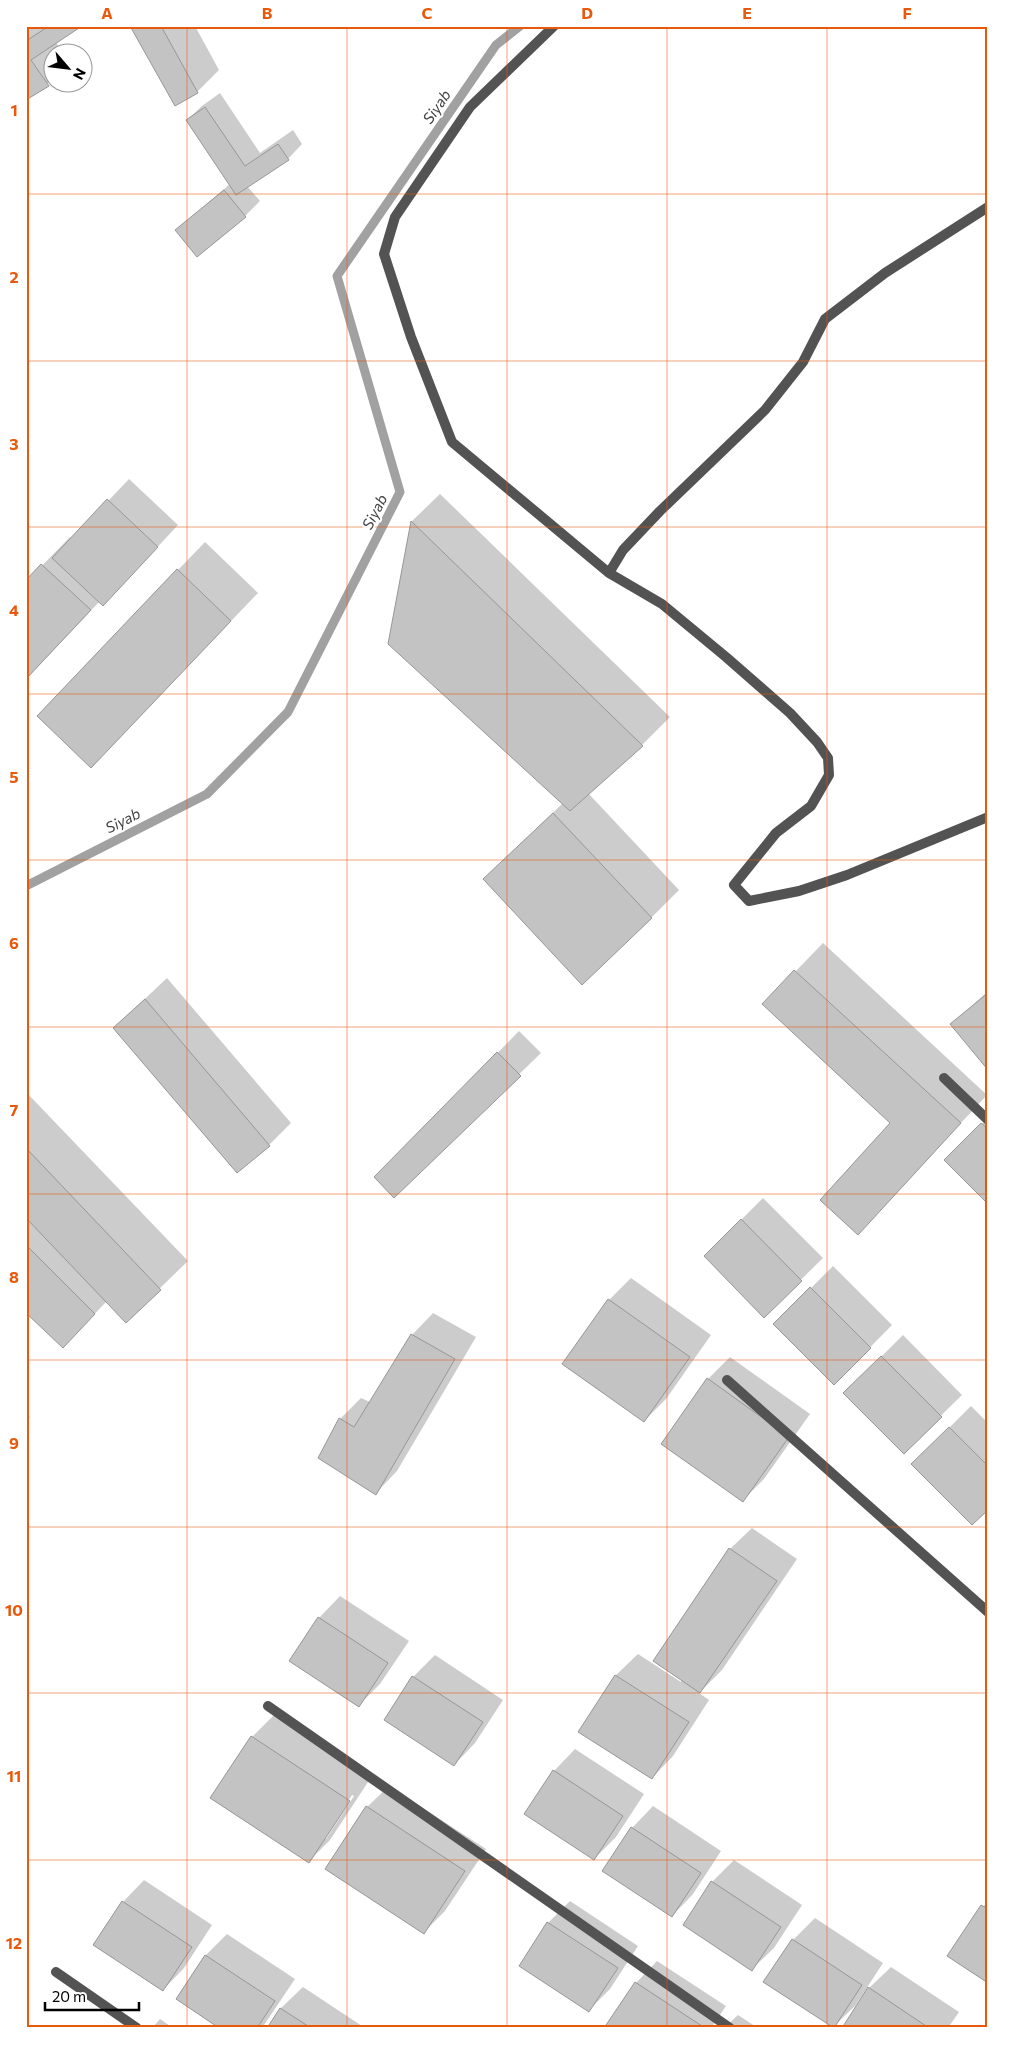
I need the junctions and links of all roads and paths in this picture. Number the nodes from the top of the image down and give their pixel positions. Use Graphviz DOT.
graph roads {
  1 [pos="554,26"];
  2 [pos="988,207"];
  3 [pos="609,573"];
  4 [pos="988,817"];
  5 [pos="944,1078"];
  6 [pos="988,1120"];
  7 [pos="727,1380"];
  8 [pos="988,1612"];
  9 [pos="268,1706"];
  10 [pos="56,1972"];
  11 [pos="137,2028"];
  12 [pos="730,2028"];
  1 -- 3 [label="street"];
  2 -- 3 [label="street"];
  3 -- 4 [label="street"];
  5 -- 6 [label="street"];
  7 -- 8 [label="street"];
  9 -- 12 [label="street"];
  10 -- 11 [label="street"];
}
